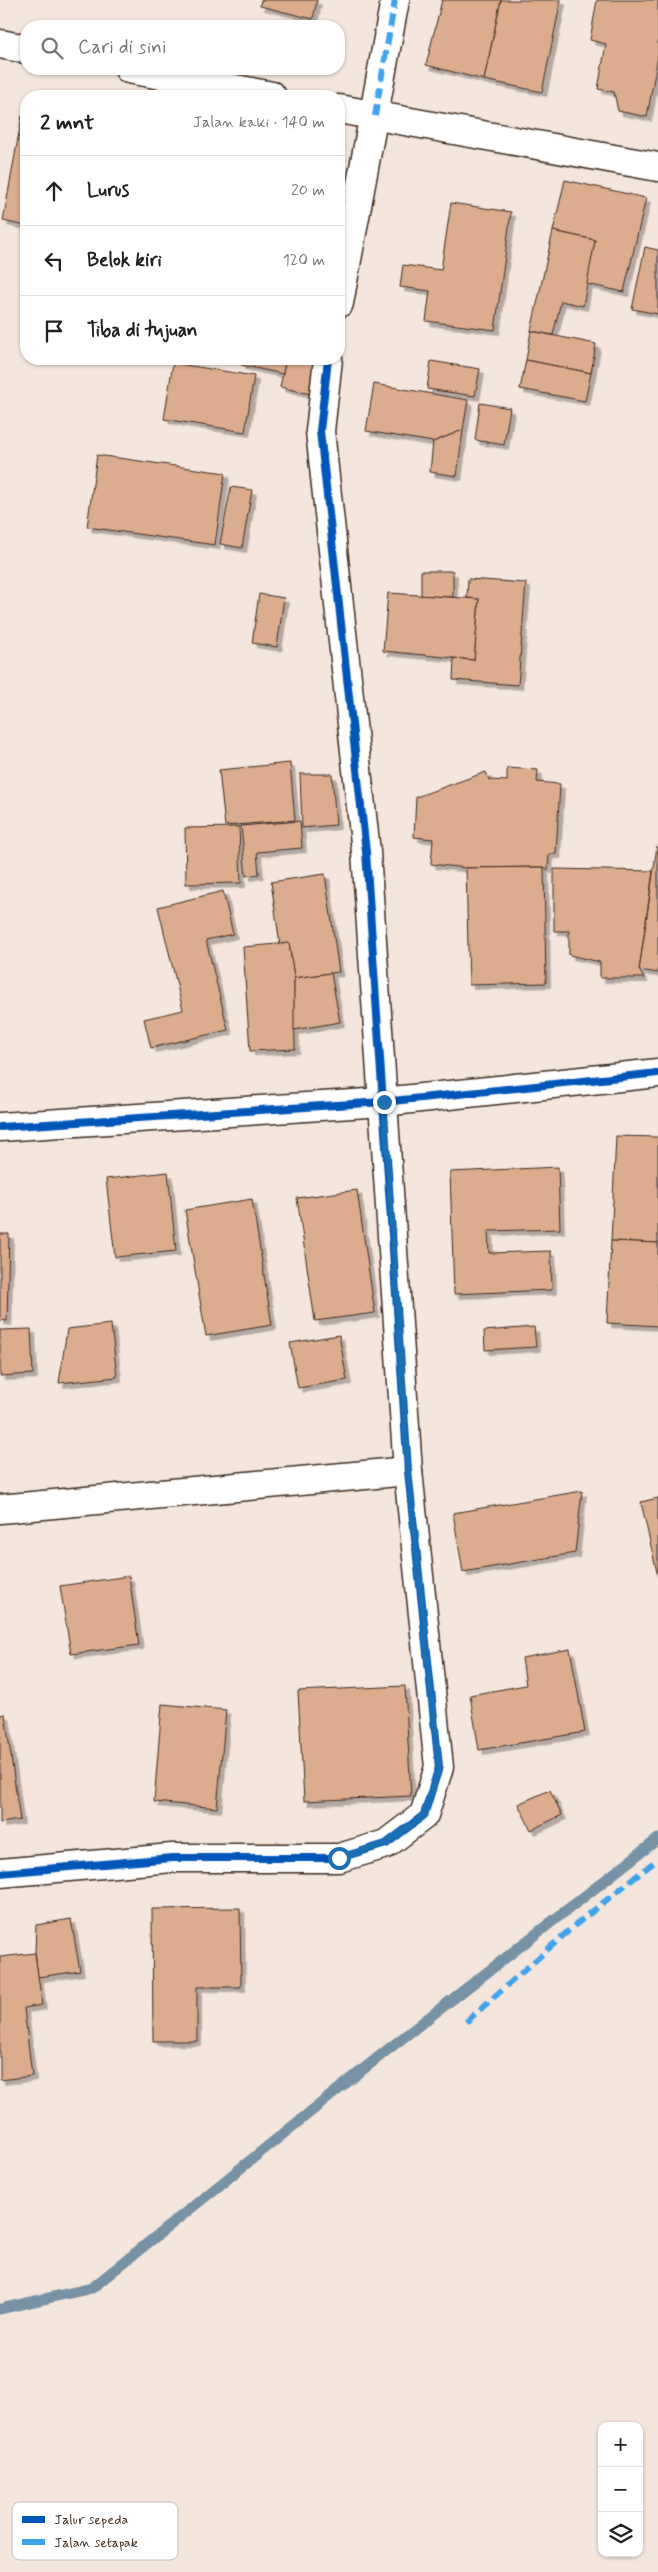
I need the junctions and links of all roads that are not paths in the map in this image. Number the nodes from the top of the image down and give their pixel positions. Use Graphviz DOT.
graph roads {
  1 [pos="395,0"];
  2 [pos="0,44"];
  3 [pos="20,48"];
  4 [pos="161,75"];
  5 [pos="240,90"];
  6 [pos="345,110"];
  7 [pos="375,116"];
  8 [pos="658,167"];
  9 [pos="345,272"];
  10 [pos="327,365"];
  11 [pos="658,1072"];
  12 [pos="384,1102"];
  13 [pos="0,1127"];
  14 [pos="408,1471"];
  15 [pos="0,1509"];
  16 [pos="0,1873"];
  1 -- 7 [label="street"];
  2 -- 3 [label="street"];
  4 -- 5 [label="street"];
  6 -- 7 [label="street"];
  7 -- 8 [label="street"];
  7 -- 9 [label="street"];
  10 -- 12 [label="street"];
  11 -- 12 [label="street"];
  12 -- 13 [label="street"];
  12 -- 14 [label="street"];
  14 -- 15 [label="street"];
  14 -- 16 [label="street"];
}
